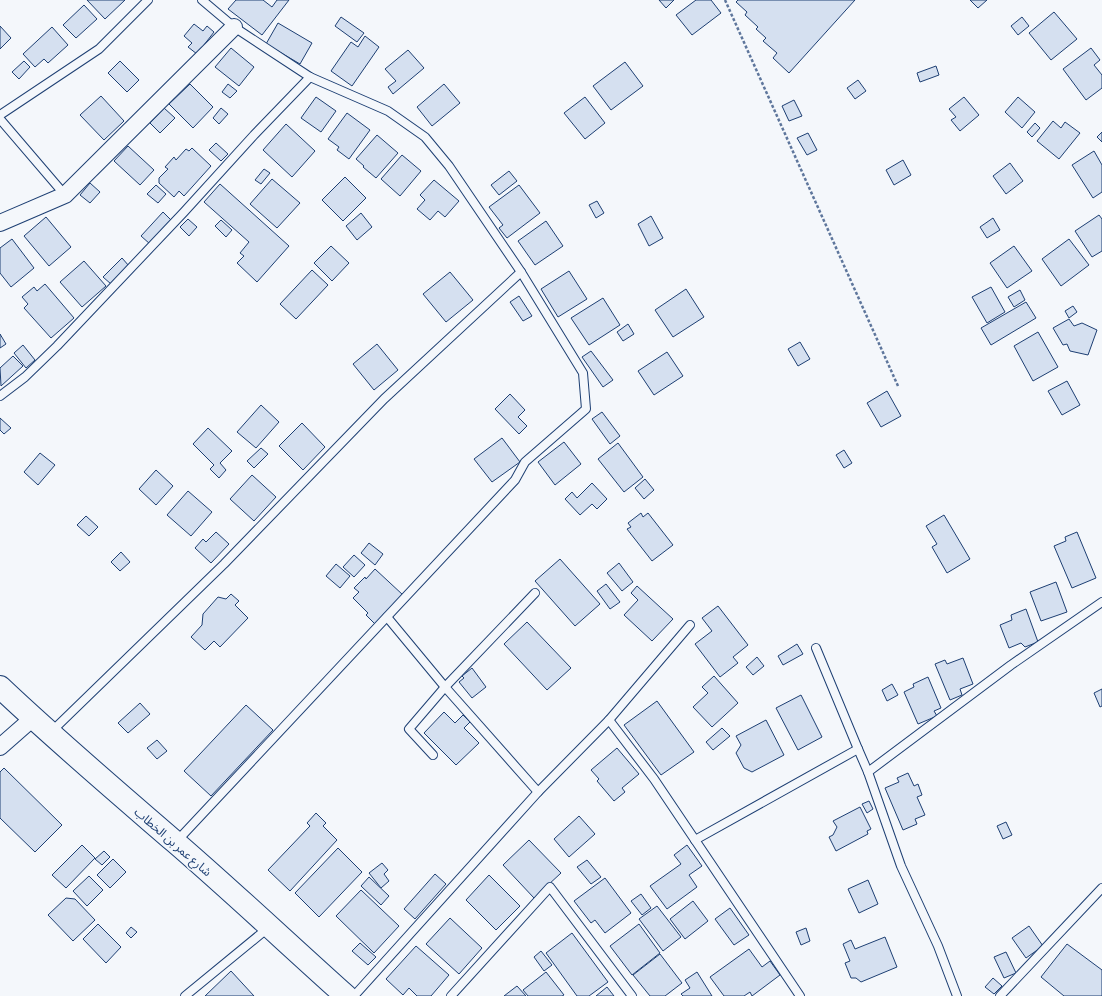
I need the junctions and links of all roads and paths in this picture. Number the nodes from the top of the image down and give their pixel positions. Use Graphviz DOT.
graph roads {
  1 [pos="148,0"];
  2 [pos="202,0"];
  3 [pos="725,0"];
  4 [pos="234,27"];
  5 [pos="310,77"];
  6 [pos="0,116"];
  7 [pos="0,119"];
  8 [pos="65,195"];
  9 [pos="0,223"];
  10 [pos="521,272"];
  11 [pos="898,386"];
  12 [pos="0,396"];
  13 [pos="535,593"];
  14 [pos="1102,602"];
  15 [pos="387,617"];
  16 [pos="690,625"];
  17 [pos="816,648"];
  18 [pos="0,687"];
  19 [pos="446,687"];
  20 [pos="32,718"];
  21 [pos="609,720"];
  22 [pos="50,734"];
  23 [pos="0,747"];
  24 [pos="858,749"];
  25 [pos="433,755"];
  26 [pos="868,772"];
  27 [pos="538,792"];
  28 [pos="695,840"];
  29 [pos="175,843"];
  30 [pos="1102,888"];
  31 [pos="269,927"];
  32 [pos="186,996"];
  33 [pos="346,996"];
  34 [pos="354,996"];
  35 [pos="451,996"];
  36 [pos="632,996"];
  37 [pos="800,996"];
  38 [pos="957,996"];
  39 [pos="1000,996"];
  1 -- 6 [label="lane"];
  2 -- 4 [label="lane"];
  3 -- 11 [label="path"];
  4 -- 5 [label="lane"];
  4 -- 8 [label="street"];
  5 -- 10 [label="lane"];
  5 -- 12 [label="lane"];
  7 -- 8 [label="lane"];
  8 -- 9 [label="street"];
  10 -- 15 [label="lane"];
  10 -- 22 [label="lane"];
  13 -- 19 [label="lane"];
  14 -- 26 [label="lane"];
  15 -- 19 [label="lane"];
  15 -- 29 [label="lane"];
  16 -- 21 [label="lane"];
  17 -- 24 [label="lane"];
  18 -- 20 [label="main road, شارع عمر بن الخطاب"];
  19 -- 25 [label="lane"];
  19 -- 27 [label="lane"];
  20 -- 22 [label="main road, شارع عمر بن الخطاب"];
  20 -- 23 [label="street"];
  21 -- 27 [label="lane"];
  21 -- 28 [label="lane"];
  22 -- 29 [label="main road, شارع عمر بن الخطاب"];
  24 -- 26 [label="lane"];
  24 -- 28 [label="lane"];
  26 -- 38 [label="lane"];
  27 -- 34 [label="lane"];
  28 -- 37 [label="lane"];
  29 -- 31 [label="main road, شارع عمر بن الخطاب"];
  30 -- 39 [label="lane"];
  31 -- 32 [label="lane"];
  31 -- 33 [label="main road, شارع عمر بن الخطاب"];
  35 -- 36 [label="lane"];
}
